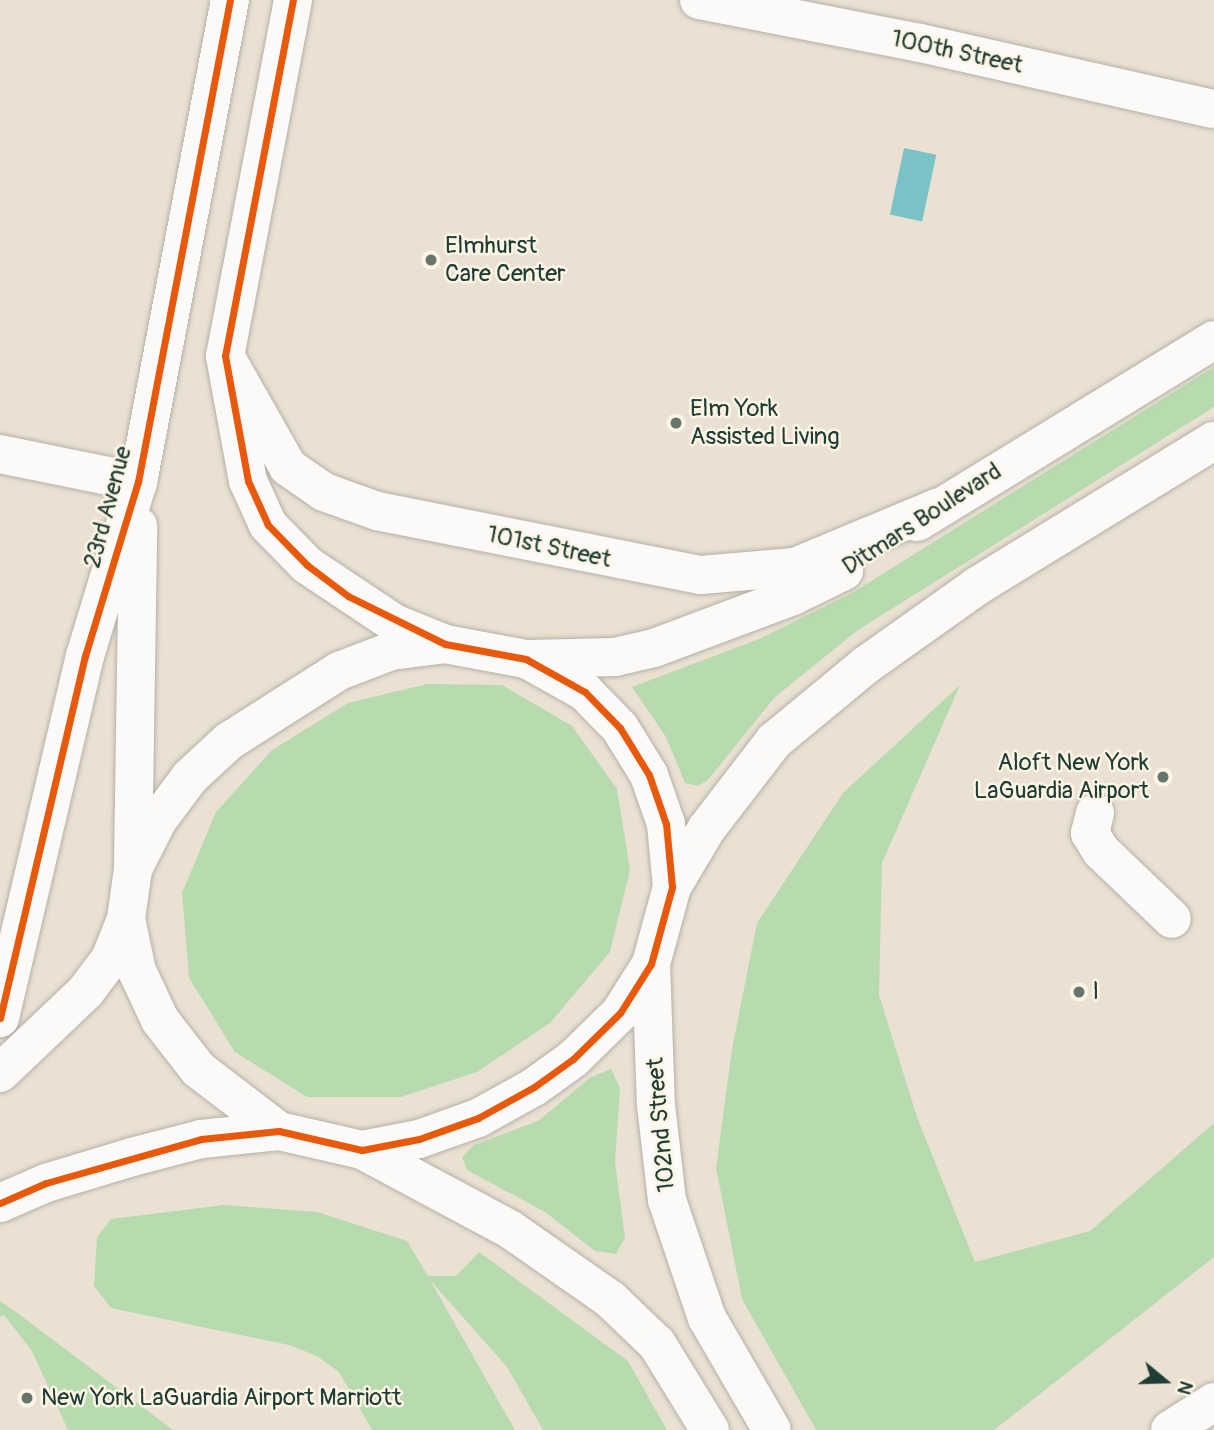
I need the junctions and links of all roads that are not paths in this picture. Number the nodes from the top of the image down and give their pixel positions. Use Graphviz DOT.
graph roads {
  1 [pos="230,0"];
  2 [pos="293,0"];
  3 [pos="699,0"];
  4 [pos="1214,109"];
  5 [pos="1214,340"];
  6 [pos="225,356"];
  7 [pos="1214,441"];
  8 [pos="0,454"];
  9 [pos="138,482"];
  10 [pos="937,508"];
  11 [pos="445,644"];
  12 [pos="526,659"];
  13 [pos="1095,813"];
  14 [pos="133,869"];
  15 [pos="672,887"];
  16 [pos="126,919"];
  17 [pos="1172,919"];
  18 [pos="651,964"];
  19 [pos="0,1018"];
  20 [pos="0,1027"];
  21 [pos="44,1035"];
  22 [pos="0,1073"];
  23 [pos="279,1131"];
  24 [pos="362,1150"];
  25 [pos="0,1203"];
  26 [pos="1214,1402"];
  27 [pos="710,1430"];
  28 [pos="772,1430"];
  29 [pos="1170,1430"];
  1 -- 9 [label="main road, 23rd Avenue"];
  2 -- 6 [label="main road"];
  3 -- 4 [label="main road, 100th Street"];
  5 -- 10 [label="main road, Ditmars Boulevard"];
  6 -- 10 [label="main road, 101st Street"];
  6 -- 11 [label="main road"];
  7 -- 15 [label="main road"];
  8 -- 9 [label="main road"];
  9 -- 14 [label="main road, 23rd Avenue"];
  9 -- 19 [label="main road, 23rd Avenue"];
  10 -- 12 [label="main road, Ditmars Boulevard"];
  11 -- 12 [label="main road"];
  11 -- 14 [label="main road"];
  12 -- 15 [label="main road"];
  13 -- 17 [label="main road"];
  14 -- 16 [label="main road"];
  15 -- 18 [label="main road"];
  16 -- 21 [label="main road"];
  16 -- 23 [label="main road"];
  18 -- 24 [label="main road"];
  18 -- 28 [label="main road, 102nd Street"];
  20 -- 21 [label="main road"];
  21 -- 22 [label="main road"];
  23 -- 24 [label="main road"];
  23 -- 25 [label="main road"];
  24 -- 27 [label="main road"];
  26 -- 29 [label="main road"];
}
